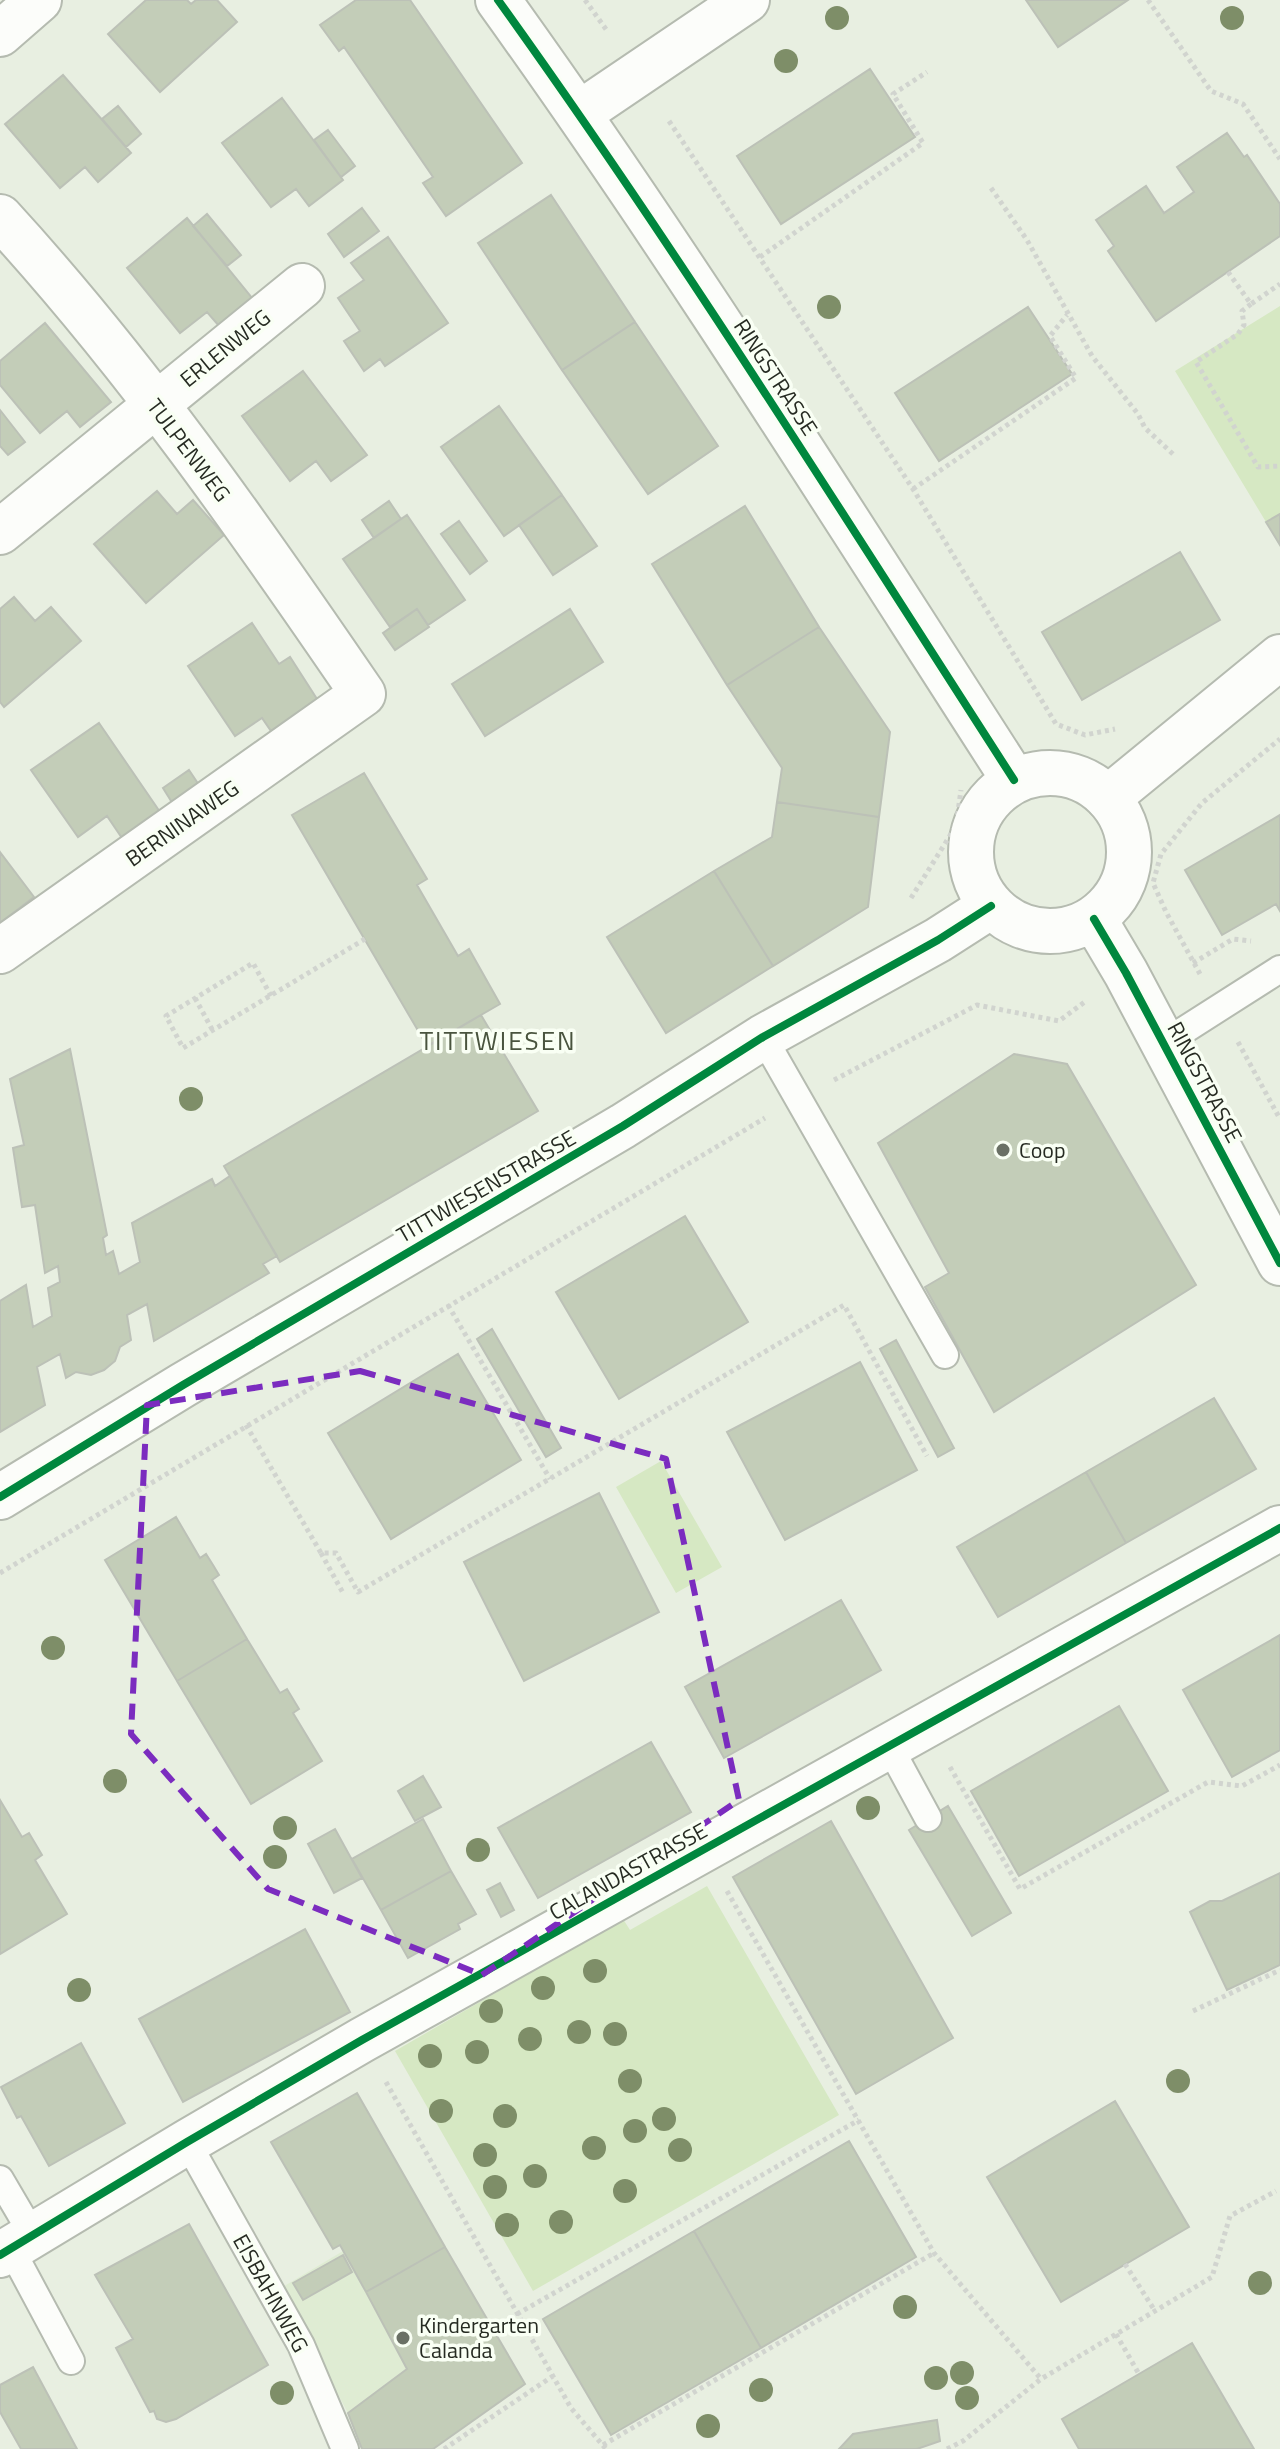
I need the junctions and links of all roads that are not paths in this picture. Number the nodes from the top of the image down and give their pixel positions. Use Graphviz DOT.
graph roads {
  1 [pos="39,0"];
  2 [pos="498,0"];
  3 [pos="747,0"];
  4 [pos="0,34"];
  5 [pos="580,113"];
  6 [pos="0,217"];
  7 [pos="302,286"];
  8 [pos="155,404"];
  9 [pos="0,532"];
  10 [pos="1280,657"];
  11 [pos="363,694"];
  12 [pos="1014,780"];
  13 [pos="1108,798"];
  14 [pos="991,906"];
  15 [pos="1094,919"];
  16 [pos="0,951"];
  17 [pos="1280,969"];
  18 [pos="763,1037"];
  19 [pos="1164,1043"];
  20 [pos="1280,1263"];
  21 [pos="945,1355"];
  22 [pos="0,1497"];
  23 [pos="1280,1528"];
  24 [pos="889,1746"];
  25 [pos="928,1818"];
  26 [pos="187,2142"];
  27 [pos="0,2179"];
  28 [pos="15,2247"];
  29 [pos="71,2361"];
  30 [pos="345,2449"];
  1 -- 4 [label="street"];
  2 -- 5 [label="street, RINGSTRASSE"];
  3 -- 5 [label="street"];
  5 -- 12 [label="street, RINGSTRASSE"];
  6 -- 8 [label="street, TULPENWEG"];
  7 -- 8 [label="street, ERLENWEG"];
  8 -- 9 [label="street, ERLENWEG"];
  8 -- 11 [label="street, TULPENWEG"];
  10 -- 13 [label="street"];
  11 -- 16 [label="street, BERNINAWEG"];
  12 -- 13 [label="street"];
  12 -- 14 [label="street"];
  13 -- 15 [label="street"];
  14 -- 15 [label="street"];
  14 -- 18 [label="street, TITTWIESENSTRASSE"];
  15 -- 19 [label="street, RINGSTRASSE"];
  17 -- 19 [label="lane"];
  18 -- 21 [label="lane"];
  18 -- 22 [label="street, TITTWIESENSTRASSE"];
  19 -- 20 [label="street, RINGSTRASSE"];
  23 -- 24 [label="street, CALANDASTRASSE"];
  24 -- 25 [label="lane"];
  24 -- 26 [label="street, CALANDASTRASSE"];
  26 -- 28 [label="street, CALANDASTRASSE"];
  26 -- 30 [label="lane, EISBAHNWEG"];
  27 -- 28 [label="lane"];
  28 -- 29 [label="lane"];
}
